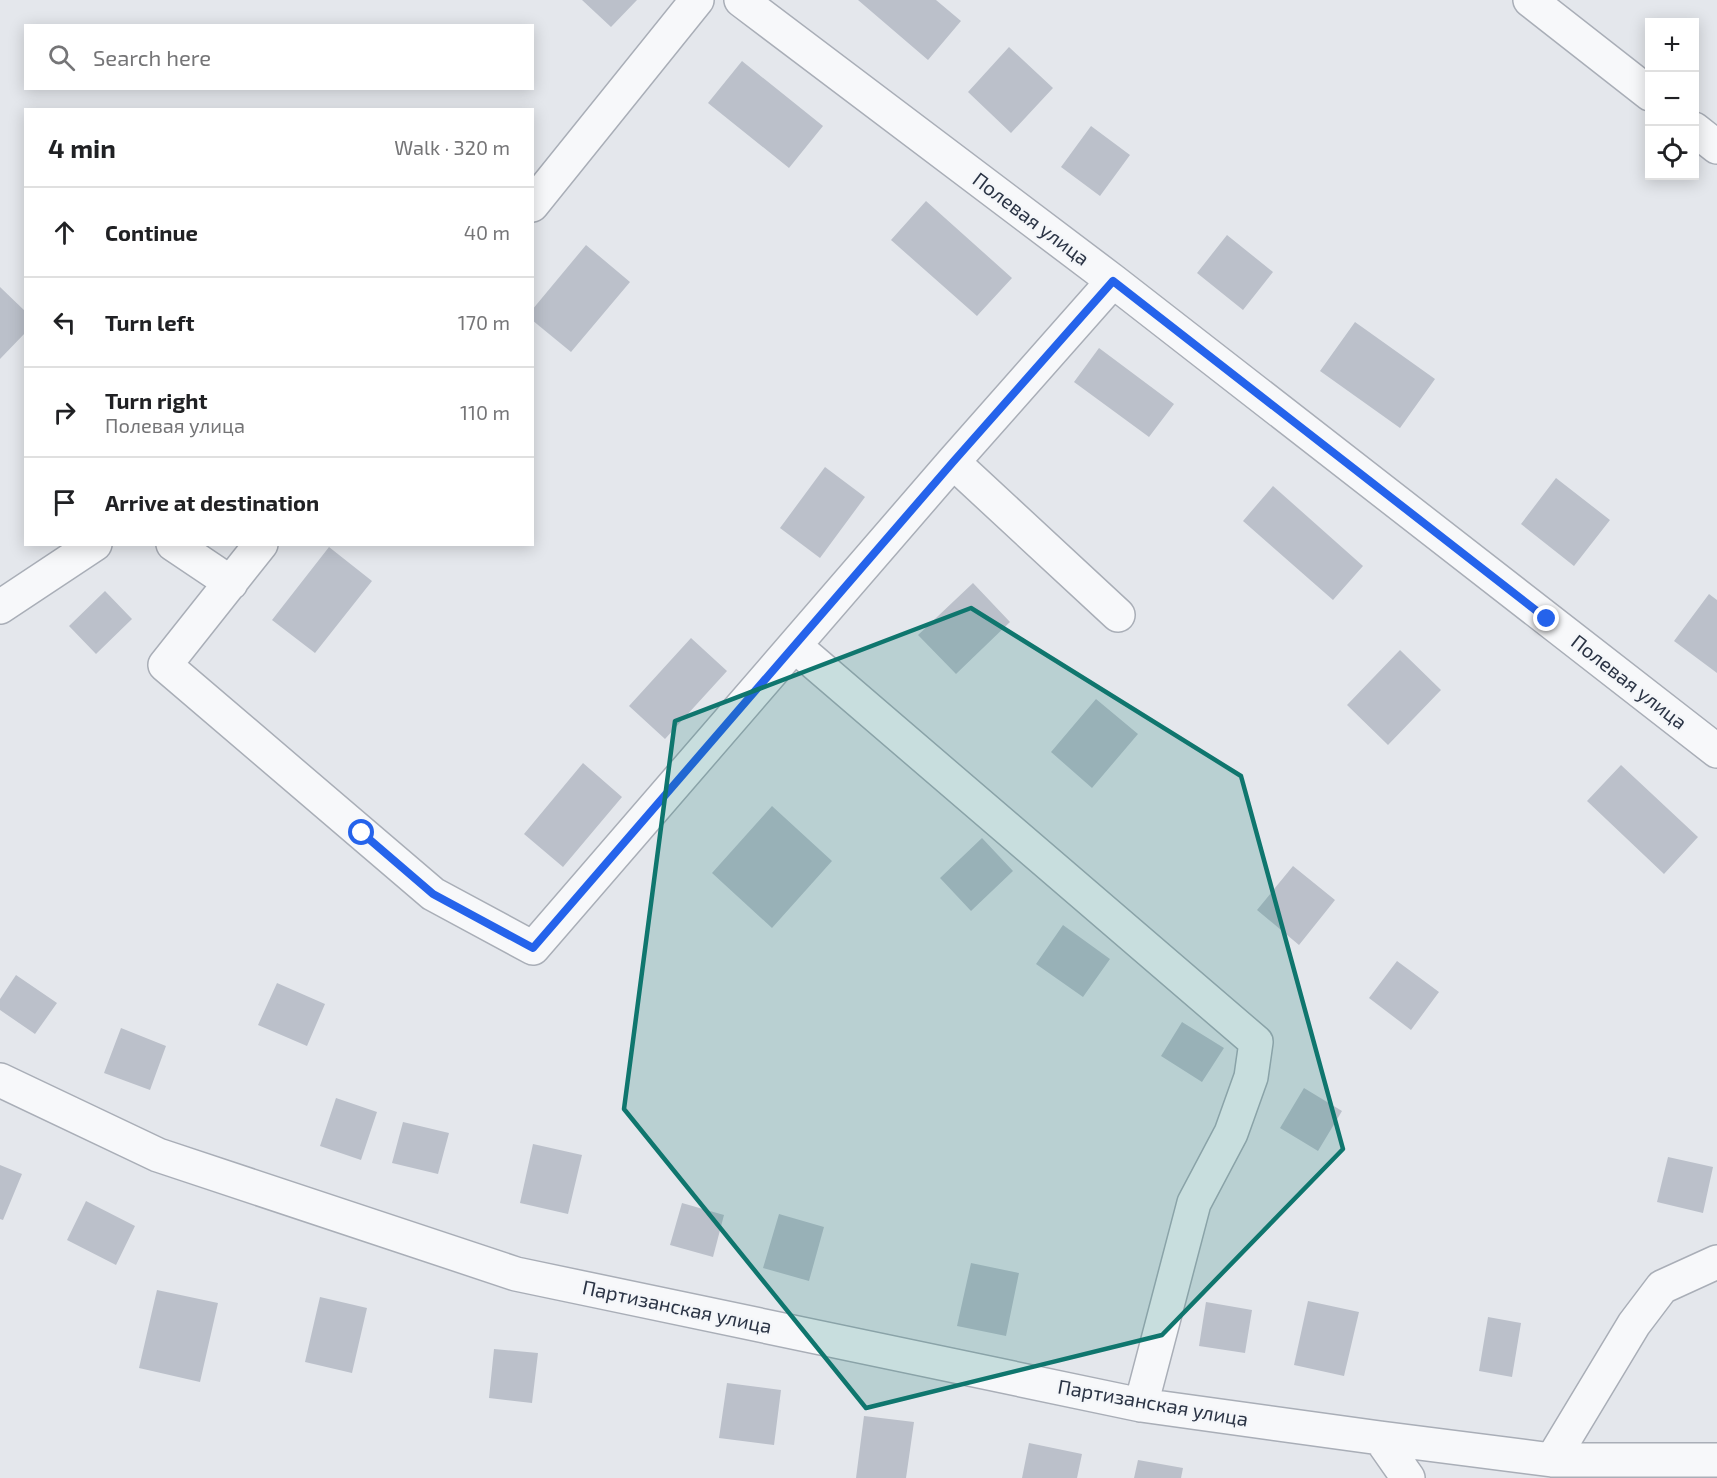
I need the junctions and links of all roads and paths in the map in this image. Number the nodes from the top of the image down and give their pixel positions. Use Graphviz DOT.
graph roads {
  1 [pos="697,0"];
  2 [pos="741,0"];
  3 [pos="1530,0"];
  4 [pos="1645,90"];
  5 [pos="1699,132"];
  6 [pos="1717,147"];
  7 [pos="534,204"];
  8 [pos="1113,281"];
  9 [pos="953,462"];
  10 [pos="92,546"];
  11 [pos="176,546"];
  12 [pos="259,546"];
  13 [pos="231,583"];
  14 [pos="0,607"];
  15 [pos="1118,615"];
  16 [pos="795,646"];
  17 [pos="1717,751"];
  18 [pos="0,1080"];
  19 [pos="1717,1262"];
  20 [pos="1141,1405"];
  21 [pos="1380,1438"];
  22 [pos="1552,1460"];
  23 [pos="1717,1460"];
  24 [pos="1408,1478"];
  1 -- 7 [label="street"];
  2 -- 8 [label="street, Полевая улица"];
  3 -- 4 [label="street"];
  5 -- 6 [label="street"];
  8 -- 9 [label="street"];
  8 -- 17 [label="street, Полевая улица"];
  9 -- 15 [label="street"];
  9 -- 16 [label="street"];
  10 -- 14 [label="street"];
  11 -- 13 [label="street"];
  12 -- 13 [label="street"];
  13 -- 16 [label="street"];
  16 -- 20 [label="street"];
  18 -- 20 [label="street, Партизанская улица"];
  19 -- 22 [label="street"];
  20 -- 21 [label="street, Партизанская улица"];
  21 -- 22 [label="street, Партизанская улица"];
  21 -- 24 [label="street"];
  22 -- 23 [label="street, Партизанская улица"];
}
